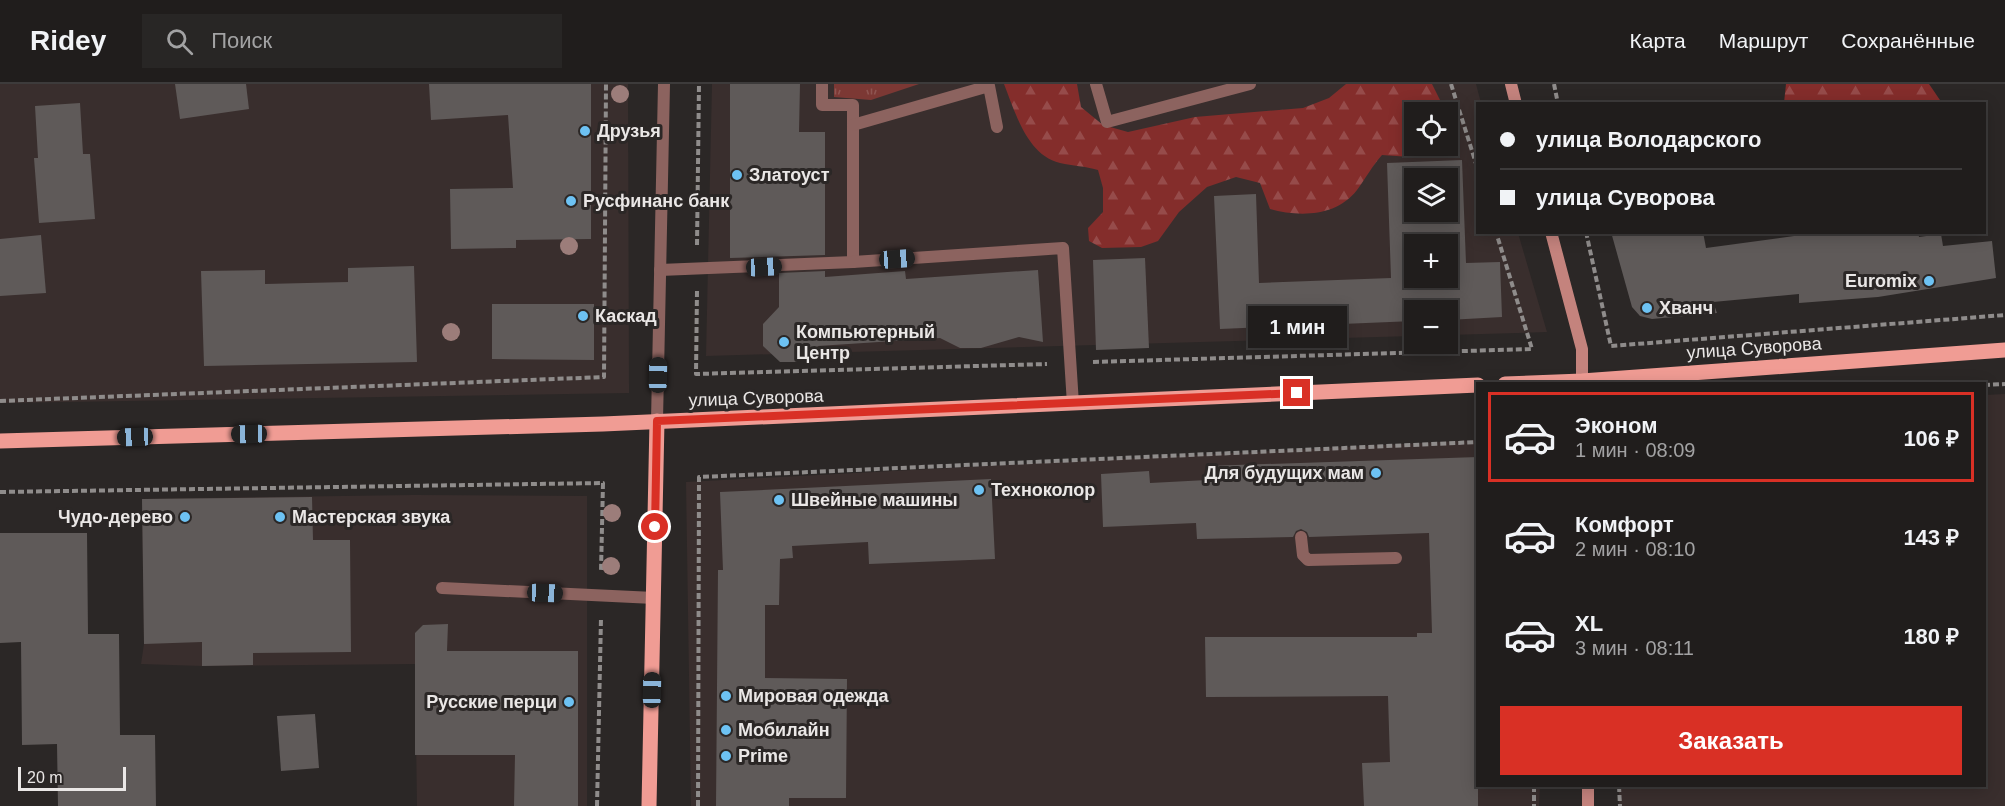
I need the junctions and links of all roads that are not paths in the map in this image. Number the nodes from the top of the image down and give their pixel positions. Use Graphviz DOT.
graph roads {
  1 [pos="664,84"];
  2 [pos="822,84"];
  3 [pos="1096,84"];
  4 [pos="1250,84"];
  5 [pos="1511,84"];
  6 [pos="1516,102"];
  7 [pos="853,125"];
  8 [pos="997,127"];
  9 [pos="1552,234"];
  10 [pos="853,262"];
  11 [pos="660,270"];
  12 [pos="2005,350"];
  13 [pos="1582,382"];
  14 [pos="1595,382"];
  15 [pos="1476,385"];
  16 [pos="1073,404"];
  17 [pos="657,421"];
  18 [pos="0,441"];
  19 [pos="1301,537"];
  20 [pos="1396,558"];
  21 [pos="442,588"];
  22 [pos="654,597"];
  23 [pos="1588,787"];
  24 [pos="649,806"];
  25 [pos="1588,806"];
  1 -- 11 [label="street"];
  2 -- 7 [label="street"];
  3 -- 4 [label="street"];
  5 -- 6 [label="main road"];
  7 -- 8 [label="street"];
  7 -- 10 [label="street"];
  9 -- 13 [label="main road"];
  10 -- 11 [label="street"];
  10 -- 16 [label="street"];
  11 -- 17 [label="street"];
  12 -- 14 [label="main road, улица Суворова"];
  15 -- 16 [label="main road, улица Суворова"];
  16 -- 17 [label="main road, улица Суворова"];
  17 -- 18 [label="main road, улица Суворова"];
  17 -- 22 [label="main road"];
  19 -- 20 [label="street"];
  21 -- 22 [label="street"];
  22 -- 24 [label="main road"];
  23 -- 25 [label="main road"];
}
